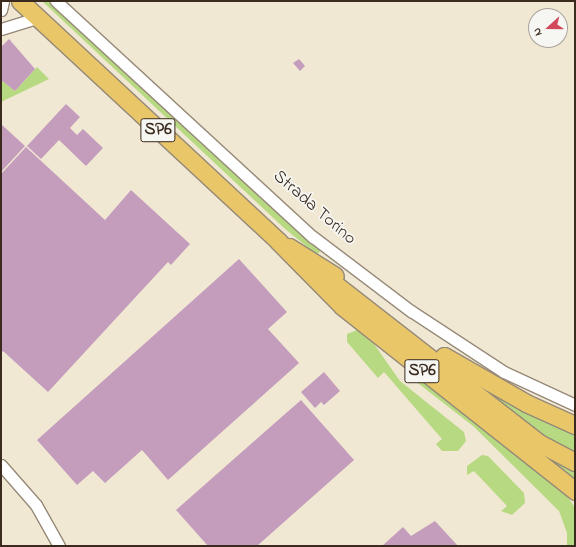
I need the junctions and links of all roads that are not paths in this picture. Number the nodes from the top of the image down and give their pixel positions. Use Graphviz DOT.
graph roads {
  1 [pos="3,1"];
  2 [pos="20,1"];
  3 [pos="56,1"];
  4 [pos="1,10"];
  5 [pos="38,18"];
  6 [pos="1,29"];
  7 [pos="278,241"];
  8 [pos="575,405"];
  9 [pos="575,425"];
  10 [pos="575,462"];
  11 [pos="1,465"];
  12 [pos="575,491"];
  13 [pos="59,546"];
  1 -- 4 [label="street"];
  2 -- 5 [label="main road, SP6"];
  3 -- 8 [label="street, Strada Torino"];
  5 -- 6 [label="street"];
  5 -- 7 [label="main road, SP6"];
  7 -- 9 [label="main road, SP6"];
  7 -- 10 [label="main road, SP6"];
  7 -- 12 [label="main road, SP6"];
  11 -- 13 [label="street"];
}
